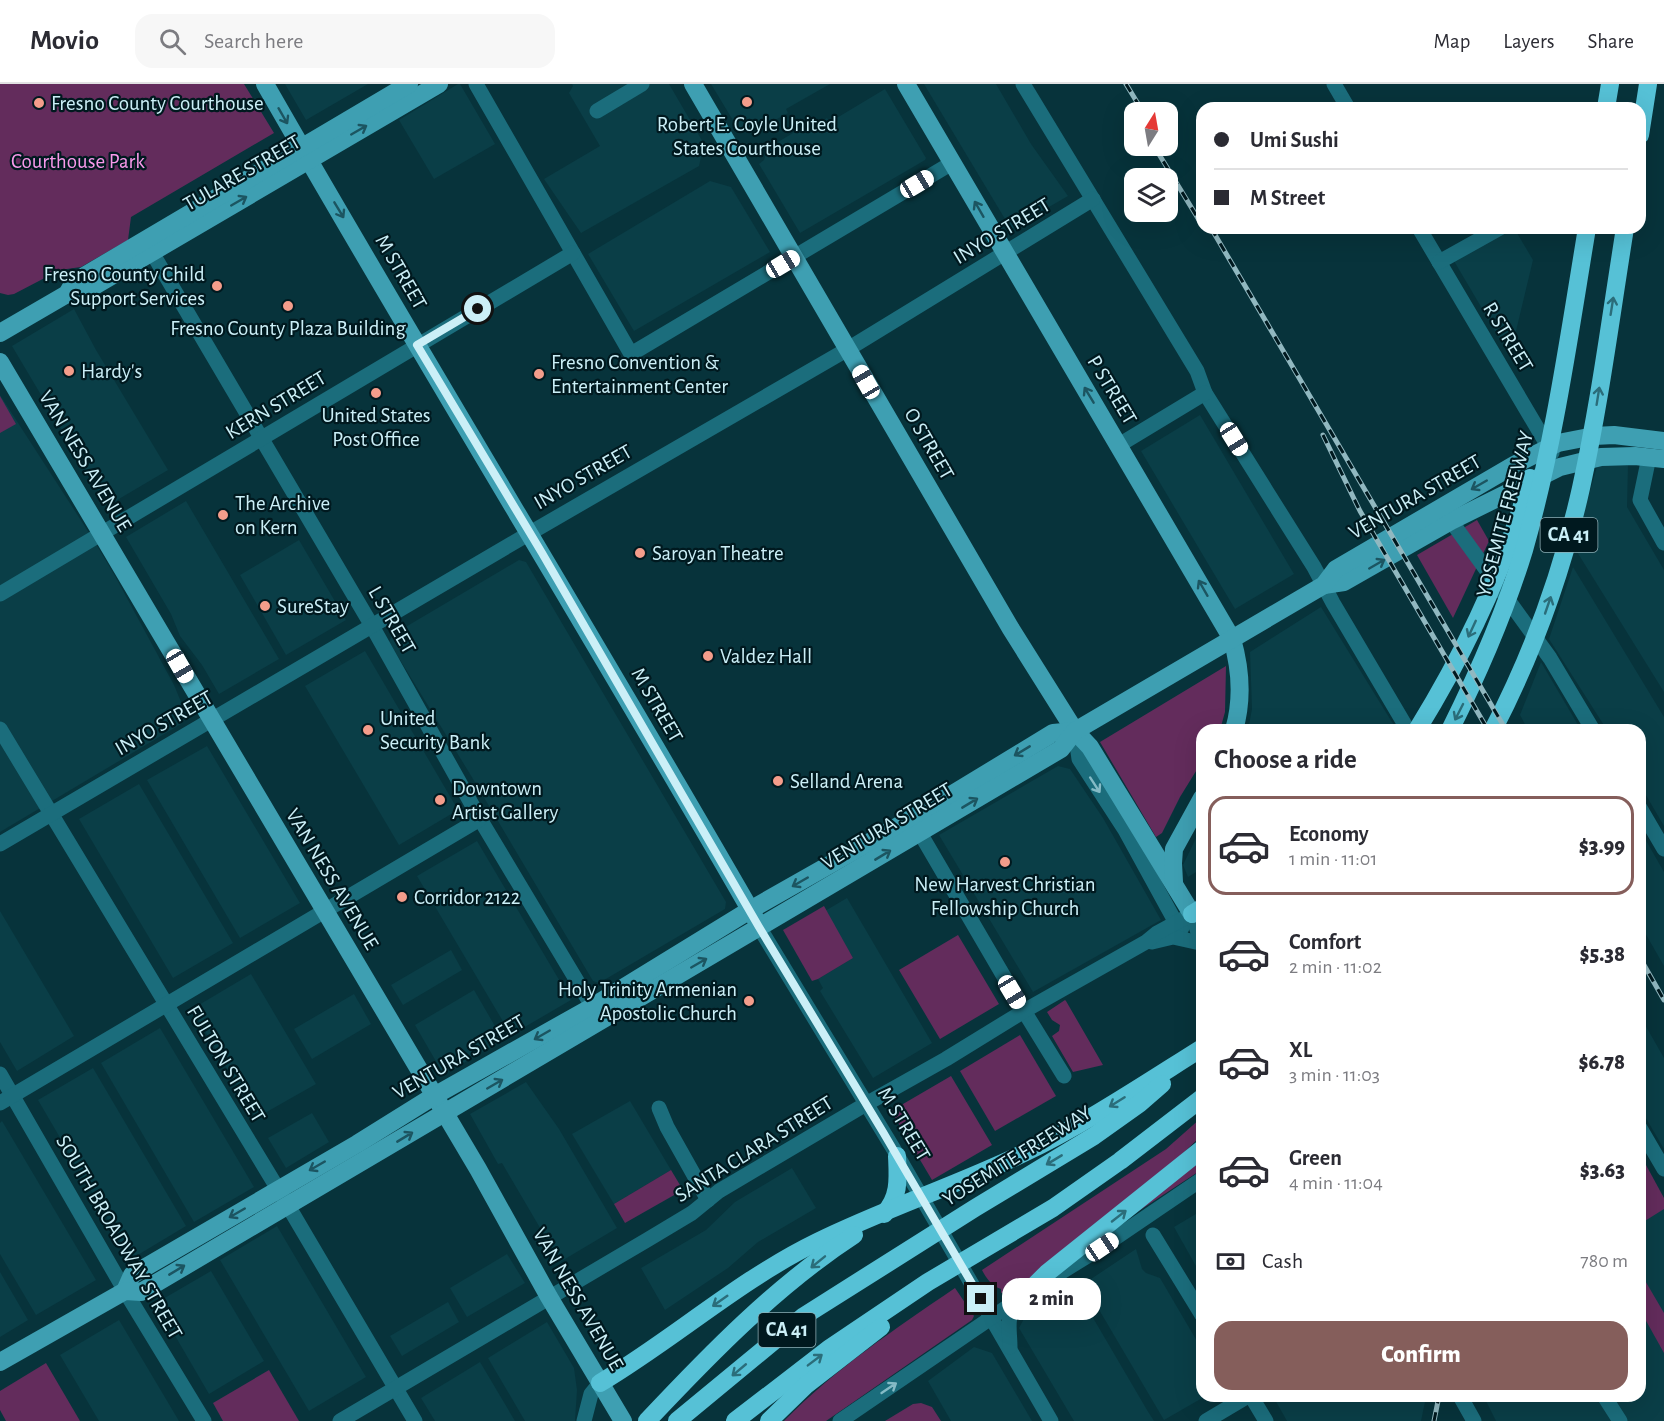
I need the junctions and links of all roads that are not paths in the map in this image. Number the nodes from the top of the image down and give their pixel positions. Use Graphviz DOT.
graph roads {
  1 [pos="265,84"];
  2 [pos="409,84"];
  3 [pos="439,84"];
  4 [pos="476,84"];
  5 [pos="642,84"];
  6 [pos="693,84"];
  7 [pos="906,84"];
  8 [pos="1023,84"];
  9 [pos="1334,84"];
  10 [pos="1610,84"];
  11 [pos="1648,84"];
  12 [pos="1344,102"];
  13 [pos="1607,102"];
  14 [pos="1645,102"];
  15 [pos="597,111"];
  16 [pos="305,154"];
  17 [pos="952,163"];
  18 [pos="1093,200"];
  19 [pos="1423,234"];
  20 [pos="1489,234"];
  21 [pos="1586,234"];
  22 [pos="1624,234"];
  23 [pos="148,246"];
  24 [pos="573,253"];
  25 [pos="1005,253"];
  26 [pos="794,257"];
  27 [pos="1439,262"];
  28 [pos="0,333"];
  29 [pos="417,345"];
  30 [pos="848,349"];
  31 [pos="0,362"];
  32 [pos="1564,365"];
  33 [pos="1205,393"];
  34 [pos="261,438"];
  35 [pos="1664,441"];
  36 [pos="1119,445"];
  37 [pos="1549,447"];
  38 [pos="1657,458"];
  39 [pos="1560,467"];
  40 [pos="1451,520"];
  41 [pos="101,533"];
  42 [pos="530,533"];
  43 [pos="1664,543"];
  44 [pos="1324,585"];
  45 [pos="0,594"];
  46 [pos="372,626"];
  47 [pos="1232,639"];
  48 [pos="1509,698"];
  49 [pos="212,720"];
  50 [pos="1235,724"];
  51 [pos="1405,724"];
  52 [pos="1421,724"];
  53 [pos="1452,724"];
  54 [pos="1495,724"];
  55 [pos="1501,724"];
  56 [pos="1589,724"];
  57 [pos="0,729"];
  58 [pos="1075,731"];
  59 [pos="1196,808"];
  60 [pos="50,815"];
  61 [pos="1646,818"];
  62 [pos="480,819"];
  63 [pos="920,833"];
  64 [pos="1178,839"];
  65 [pos="0,844"];
  66 [pos="1664,849"];
  67 [pos="1153,850"];
  68 [pos="1175,885"];
  69 [pos="750,910"];
  70 [pos="1196,910"];
  71 [pos="325,911"];
  72 [pos="1196,912"];
  73 [pos="1176,923"];
  74 [pos="759,927"];
  75 [pos="1196,940"];
  76 [pos="1146,942"];
  77 [pos="1196,943"];
  78 [pos="167,1005"];
  79 [pos="1024,1011"];
  80 [pos="596,1014"];
  81 [pos="1196,1053"];
  82 [pos="1196,1054"];
  83 [pos="0,1074"];
  84 [pos="1064,1076"];
  85 [pos="434,1096"];
  86 [pos="7,1099"];
  87 [pos="1196,1103"];
  88 [pos="866,1104"];
  89 [pos="659,1108"];
  90 [pos="444,1112"];
  91 [pos="1646,1138"];
  92 [pos="1196,1154"];
  93 [pos="897,1156"];
  94 [pos="1664,1169"];
  95 [pos="1196,1183"];
  96 [pos="282,1197"];
  97 [pos="708,1200"];
  98 [pos="1153,1235"];
  99 [pos="928,1282"];
  100 [pos="124,1291"];
  101 [pos="1026,1294"];
  102 [pos="549,1297"];
  103 [pos="1196,1305"];
  104 [pos="992,1319"];
  105 [pos="1010,1350"];
  106 [pos="0,1362"];
  107 [pos="600,1383"];
  108 [pos="396,1389"];
  109 [pos="1239,1402"];
  110 [pos="1253,1402"];
  111 [pos="1463,1402"];
  112 [pos="1608,1402"];
  113 [pos="653,1414"];
  114 [pos="204,1421"];
  115 [pos="340,1421"];
  116 [pos="415,1421"];
  117 [pos="584,1421"];
  118 [pos="623,1421"];
  119 [pos="677,1421"];
  120 [pos="735,1421"];
  121 [pos="769,1421"];
  122 [pos="840,1421"];
  123 [pos="1052,1421"];
  124 [pos="1206,1421"];
  125 [pos="1266,1421"];
  126 [pos="1474,1421"];
  127 [pos="1620,1421"];
  1 -- 16 [label="main road, M STREET, one-way"];
  2 -- 16 [label="main road, TULARE STREET"];
  16 -- 3 [label="main road, TULARE STREET, one-way"];
  4 -- 24 [label="street"];
  5 -- 15 [label="street"];
  6 -- 26 [label="main road, O STREET"];
  7 -- 17 [label="main road, P STREET"];
  8 -- 18 [label="street"];
  9 -- 12 [label="street"];
  10 -- 13 [label="highway"];
  11 -- 14 [label="highway"];
  16 -- 23 [label="main road, TULARE STREET"];
  16 -- 29 [label="main road, M STREET, one-way"];
  25 -- 17 [label="main road, P STREET, one-way"];
  17 -- 26 [label="street"];
  18 -- 25 [label="street, INYO STREET"];
  18 -- 33 [label="street"];
  19 -- 27 [label="street, R STREET"];
  20 -- 27 [label="street"];
  21 -- 32 [label="highway, CA 41"];
  48 -- 22 [label="highway, CA 41, one-way"];
  23 -- 28 [label="main road, TULARE STREET"];
  23 -- 34 [label="street, L STREET"];
  24 -- 26 [label="street"];
  24 -- 29 [label="street, KERN STREET"];
  25 -- 30 [label="street, INYO STREET"];
  36 -- 25 [label="main road, P STREET, one-way"];
  26 -- 30 [label="main road, O STREET"];
  27 -- 37 [label="street, R STREET"];
  29 -- 34 [label="street, KERN STREET"];
  29 -- 42 [label="main road, M STREET"];
  30 -- 42 [label="street, INYO STREET"];
  30 -- 58 [label="main road, O STREET"];
  31 -- 41 [label="main road, VAN NESS AVENUE"];
  32 -- 52 [label="highway, one-way"];
  32 -- 53 [label="highway, YOSEMITE FREEWAY / CA 41, one-way"];
  33 -- 36 [label="street"];
  33 -- 44 [label="street"];
  34 -- 41 [label="street, KERN STREET"];
  34 -- 46 [label="street, L STREET"];
  35 -- 37 [label="main road, VENTURA STREET"];
  47 -- 36 [label="main road, P STREET, one-way"];
  37 -- 39 [label="street, R STREET"];
  37 -- 44 [label="main road, VENTURA STREET, one-way"];
  38 -- 39 [label="main road, VENTURA STREET"];
  38 -- 43 [label="street"];
  39 -- 40 [label="main road, VENTURA STREET"];
  44 -- 40 [label="main road, VENTURA STREET, one-way"];
  40 -- 56 [label="street"];
  41 -- 45 [label="street, KERN STREET"];
  41 -- 49 [label="main road, VAN NESS AVENUE"];
  42 -- 46 [label="street, INYO STREET"];
  42 -- 69 [label="main road, M STREET"];
  44 -- 47 [label="main road, VENTURA STREET"];
  44 -- 51 [label="street"];
  46 -- 49 [label="street, INYO STREET"];
  46 -- 62 [label="street, L STREET"];
  47 -- 50 [label="main road, P STREET"];
  47 -- 58 [label="main road, VENTURA STREET"];
  48 -- 54 [label="highway, CA 41"];
  48 -- 55 [label="highway"];
  49 -- 60 [label="street, INYO STREET"];
  49 -- 71 [label="main road, VAN NESS AVENUE"];
  57 -- 60 [label="street, FULTON STREET"];
  63 -- 58 [label="main road, VENTURA STREET, one-way"];
  58 -- 67 [label="main road, O STREET"];
  58 -- 69 [label="main road, VENTURA STREET, one-way"];
  58 -- 73 [label="street, O STREET, one-way"];
  59 -- 64 [label="main road"];
  60 -- 65 [label="street, INYO STREET"];
  60 -- 78 [label="street, FULTON STREET"];
  61 -- 66 [label="street"];
  62 -- 71 [label="street"];
  62 -- 80 [label="street, L STREET"];
  74 -- 63 [label="main road, VENTURA STREET, one-way"];
  63 -- 79 [label="street"];
  64 -- 67 [label="main road"];
  64 -- 68 [label="main road"];
  67 -- 68 [label="main road, O STREET"];
  68 -- 70 [label="main road, O STREET"];
  69 -- 74 [label="main road, M STREET"];
  69 -- 80 [label="main road, VENTURA STREET"];
  71 -- 78 [label="street"];
  71 -- 85 [label="main road, VAN NESS AVENUE"];
  72 -- 73 [label="street, SANTA CLARA STREET"];
  73 -- 75 [label="street, O STREET"];
  73 -- 76 [label="street, SANTA CLARA STREET"];
  80 -- 74 [label="main road, VENTURA STREET, one-way"];
  74 -- 88 [label="street, M STREET"];
  76 -- 77 [label="street"];
  76 -- 79 [label="street, SANTA CLARA STREET"];
  78 -- 86 [label="street"];
  78 -- 96 [label="street, FULTON STREET"];
  79 -- 84 [label="street"];
  79 -- 88 [label="street, SANTA CLARA STREET"];
  80 -- 85 [label="main road, VENTURA STREET, one-way"];
  90 -- 80 [label="main road, VENTURA STREET, one-way"];
  81 -- 107 [label="highway, one-way"];
  82 -- 119 [label="highway, YOSEMITE FREEWAY / CA 41, one-way"];
  83 -- 86 [label="street, SOUTH BROADWAY STREET"];
  85 -- 90 [label="main road, VAN NESS AVENUE"];
  85 -- 96 [label="main road, VENTURA STREET, one-way"];
  86 -- 100 [label="street, SOUTH BROADWAY STREET"];
  87 -- 99 [label="highway, CA 41"];
  88 -- 93 [label="street, M STREET"];
  88 -- 97 [label="street, SANTA CLARA STREET"];
  89 -- 97 [label="street"];
  96 -- 90 [label="main road, VENTURA STREET, one-way"];
  90 -- 102 [label="main road, VAN NESS AVENUE"];
  91 -- 94 [label="street"];
  101 -- 92 [label="highway, one-way"];
  93 -- 104 [label="street, M STREET"];
  93 -- 113 [label="highway, one-way"];
  95 -- 101 [label="street"];
  96 -- 100 [label="main road, VENTURA STREET"];
  96 -- 108 [label="street, FULTON STREET"];
  97 -- 102 [label="street, SANTA CLARA STREET"];
  98 -- 103 [label="street"];
  120 -- 99 [label="highway, CA 41, one-way"];
  99 -- 121 [label="highway"];
  100 -- 106 [label="main road, VENTURA STREET"];
  100 -- 114 [label="street, SOUTH BROADWAY STREET"];
  101 -- 104 [label="street"];
  101 -- 105 [label="street"];
  102 -- 107 [label="main road, VAN NESS AVENUE"];
  102 -- 108 [label="street, SANTA CLARA STREET"];
  104 -- 105 [label="street, M STREET"];
  122 -- 104 [label="street, one-way"];
  105 -- 123 [label="street, M STREET"];
  107 -- 117 [label="street"];
  107 -- 118 [label="main road, VAN NESS AVENUE"];
  108 -- 115 [label="street, SANTA CLARA STREET"];
  108 -- 116 [label="street, FULTON STREET"];
  109 -- 124 [label="street"];
  110 -- 125 [label="street"];
  111 -- 126 [label="street"];
  112 -- 127 [label="street"];
}
